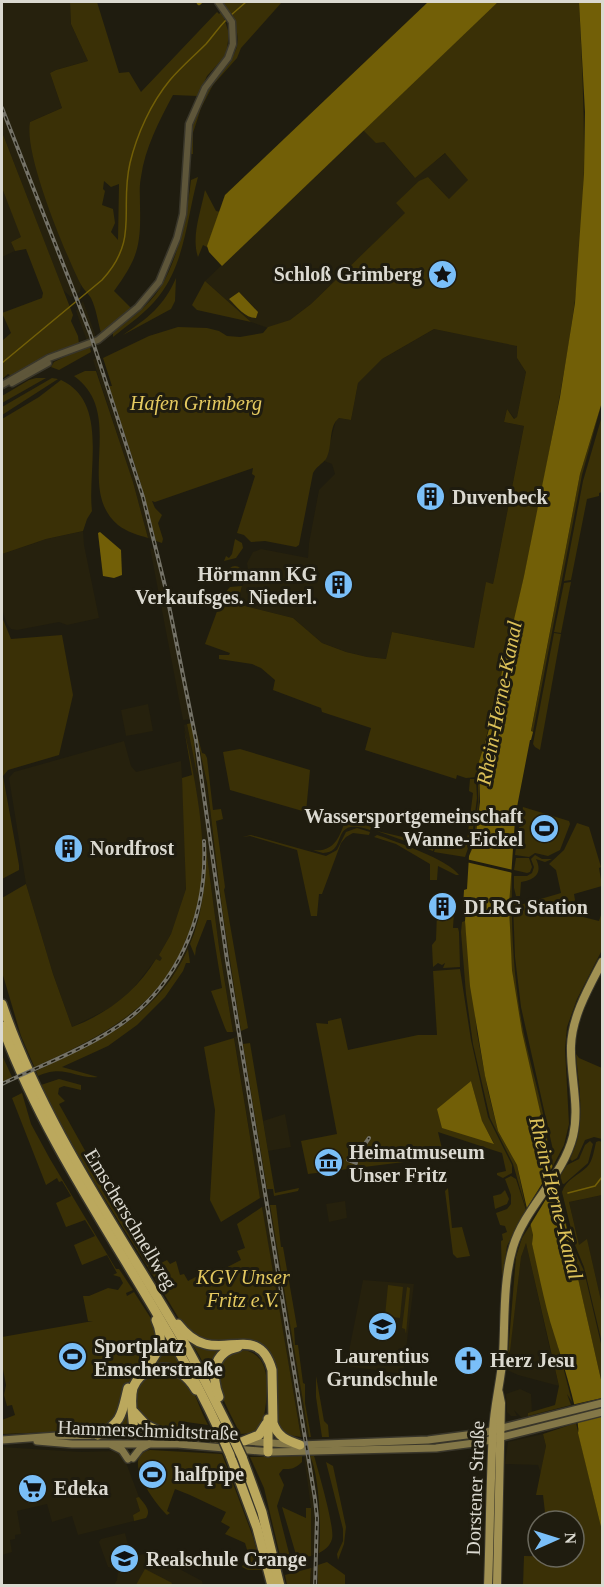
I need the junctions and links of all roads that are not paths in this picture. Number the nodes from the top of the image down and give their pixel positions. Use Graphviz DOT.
graph roads {
  1 [pos="218,2"];
  2 [pos="2,388"];
  3 [pos="603,962"];
  4 [pos="2,1004"];
  5 [pos="2,1026"];
  6 [pos="147,1296"];
  7 [pos="164,1310"];
  8 [pos="126,1398"];
  9 [pos="603,1403"];
  10 [pos="133,1410"];
  11 [pos="603,1412"];
  12 [pos="270,1420"];
  13 [pos="496,1429"];
  14 [pos="219,1430"];
  15 [pos="230,1431"];
  16 [pos="165,1434"];
  17 [pos="98,1435"];
  18 [pos="22,1439"];
  19 [pos="131,1439"];
  20 [pos="496,1439"];
  21 [pos="2,1440"];
  22 [pos="244,1441"];
  23 [pos="106,1443"];
  24 [pos="150,1443"];
  25 [pos="300,1445"];
  26 [pos="270,1448"];
  27 [pos="272,1567"];
  28 [pos="276,1582"];
  29 [pos="488,1586"];
  30 [pos="497,1586"];
  1 -- 2 [label="street"];
  3 -- 13 [label="main road, Dorstener Straße"];
  4 -- 7 [label="highway, Emscherschnellweg"];
  5 -- 6 [label="highway, Emscherschnellweg"];
  6 -- 8 [label="highway"];
  6 -- 14 [label="highway, Emscherschnellweg"];
  7 -- 12 [label="highway"];
  7 -- 15 [label="highway, Emscherschnellweg"];
  8 -- 17 [label="highway"];
  8 -- 19 [label="highway"];
  9 -- 13 [label="main road"];
  10 -- 14 [label="highway"];
  10 -- 16 [label="highway"];
  10 -- 19 [label="highway"];
  11 -- 20 [label="main road"];
  12 -- 15 [label="highway"];
  12 -- 22 [label="highway"];
  12 -- 25 [label="highway"];
  12 -- 26 [label="highway"];
  13 -- 20 [label="main road, Dorstener Straße"];
  13 -- 25 [label="main road"];
  14 -- 27 [label="highway, Emscherschnellweg, bridge"];
  15 -- 27 [label="highway, Emscherschnellweg, bridge"];
  16 -- 19 [label="main road, Hammerschmidtstraße"];
  16 -- 22 [label="main road, Hammerschmidtstraße"];
  17 -- 18 [label="main road, Hammerschmidtstraße"];
  17 -- 19 [label="main road, Hammerschmidtstraße"];
  18 -- 21 [label="main road, Hammerschmidtstraße"];
  18 -- 23 [label="main road, Hammerschmidtstraße"];
  19 -- 23 [label="main road, Hammerschmidtstraße"];
  19 -- 24 [label="main road, Hammerschmidtstraße"];
  20 -- 26 [label="main road"];
  20 -- 29 [label="main road, Dorstener Straße"];
  20 -- 30 [label="main road, Dorstener Straße"];
  22 -- 26 [label="main road, Hammerschmidtstraße"];
  23 -- 24 [label="main road"];
  24 -- 26 [label="main road, Hammerschmidtstraße"];
  25 -- 26 [label="main road"];
  27 -- 28 [label="highway, Emscherschnellweg"];
}
